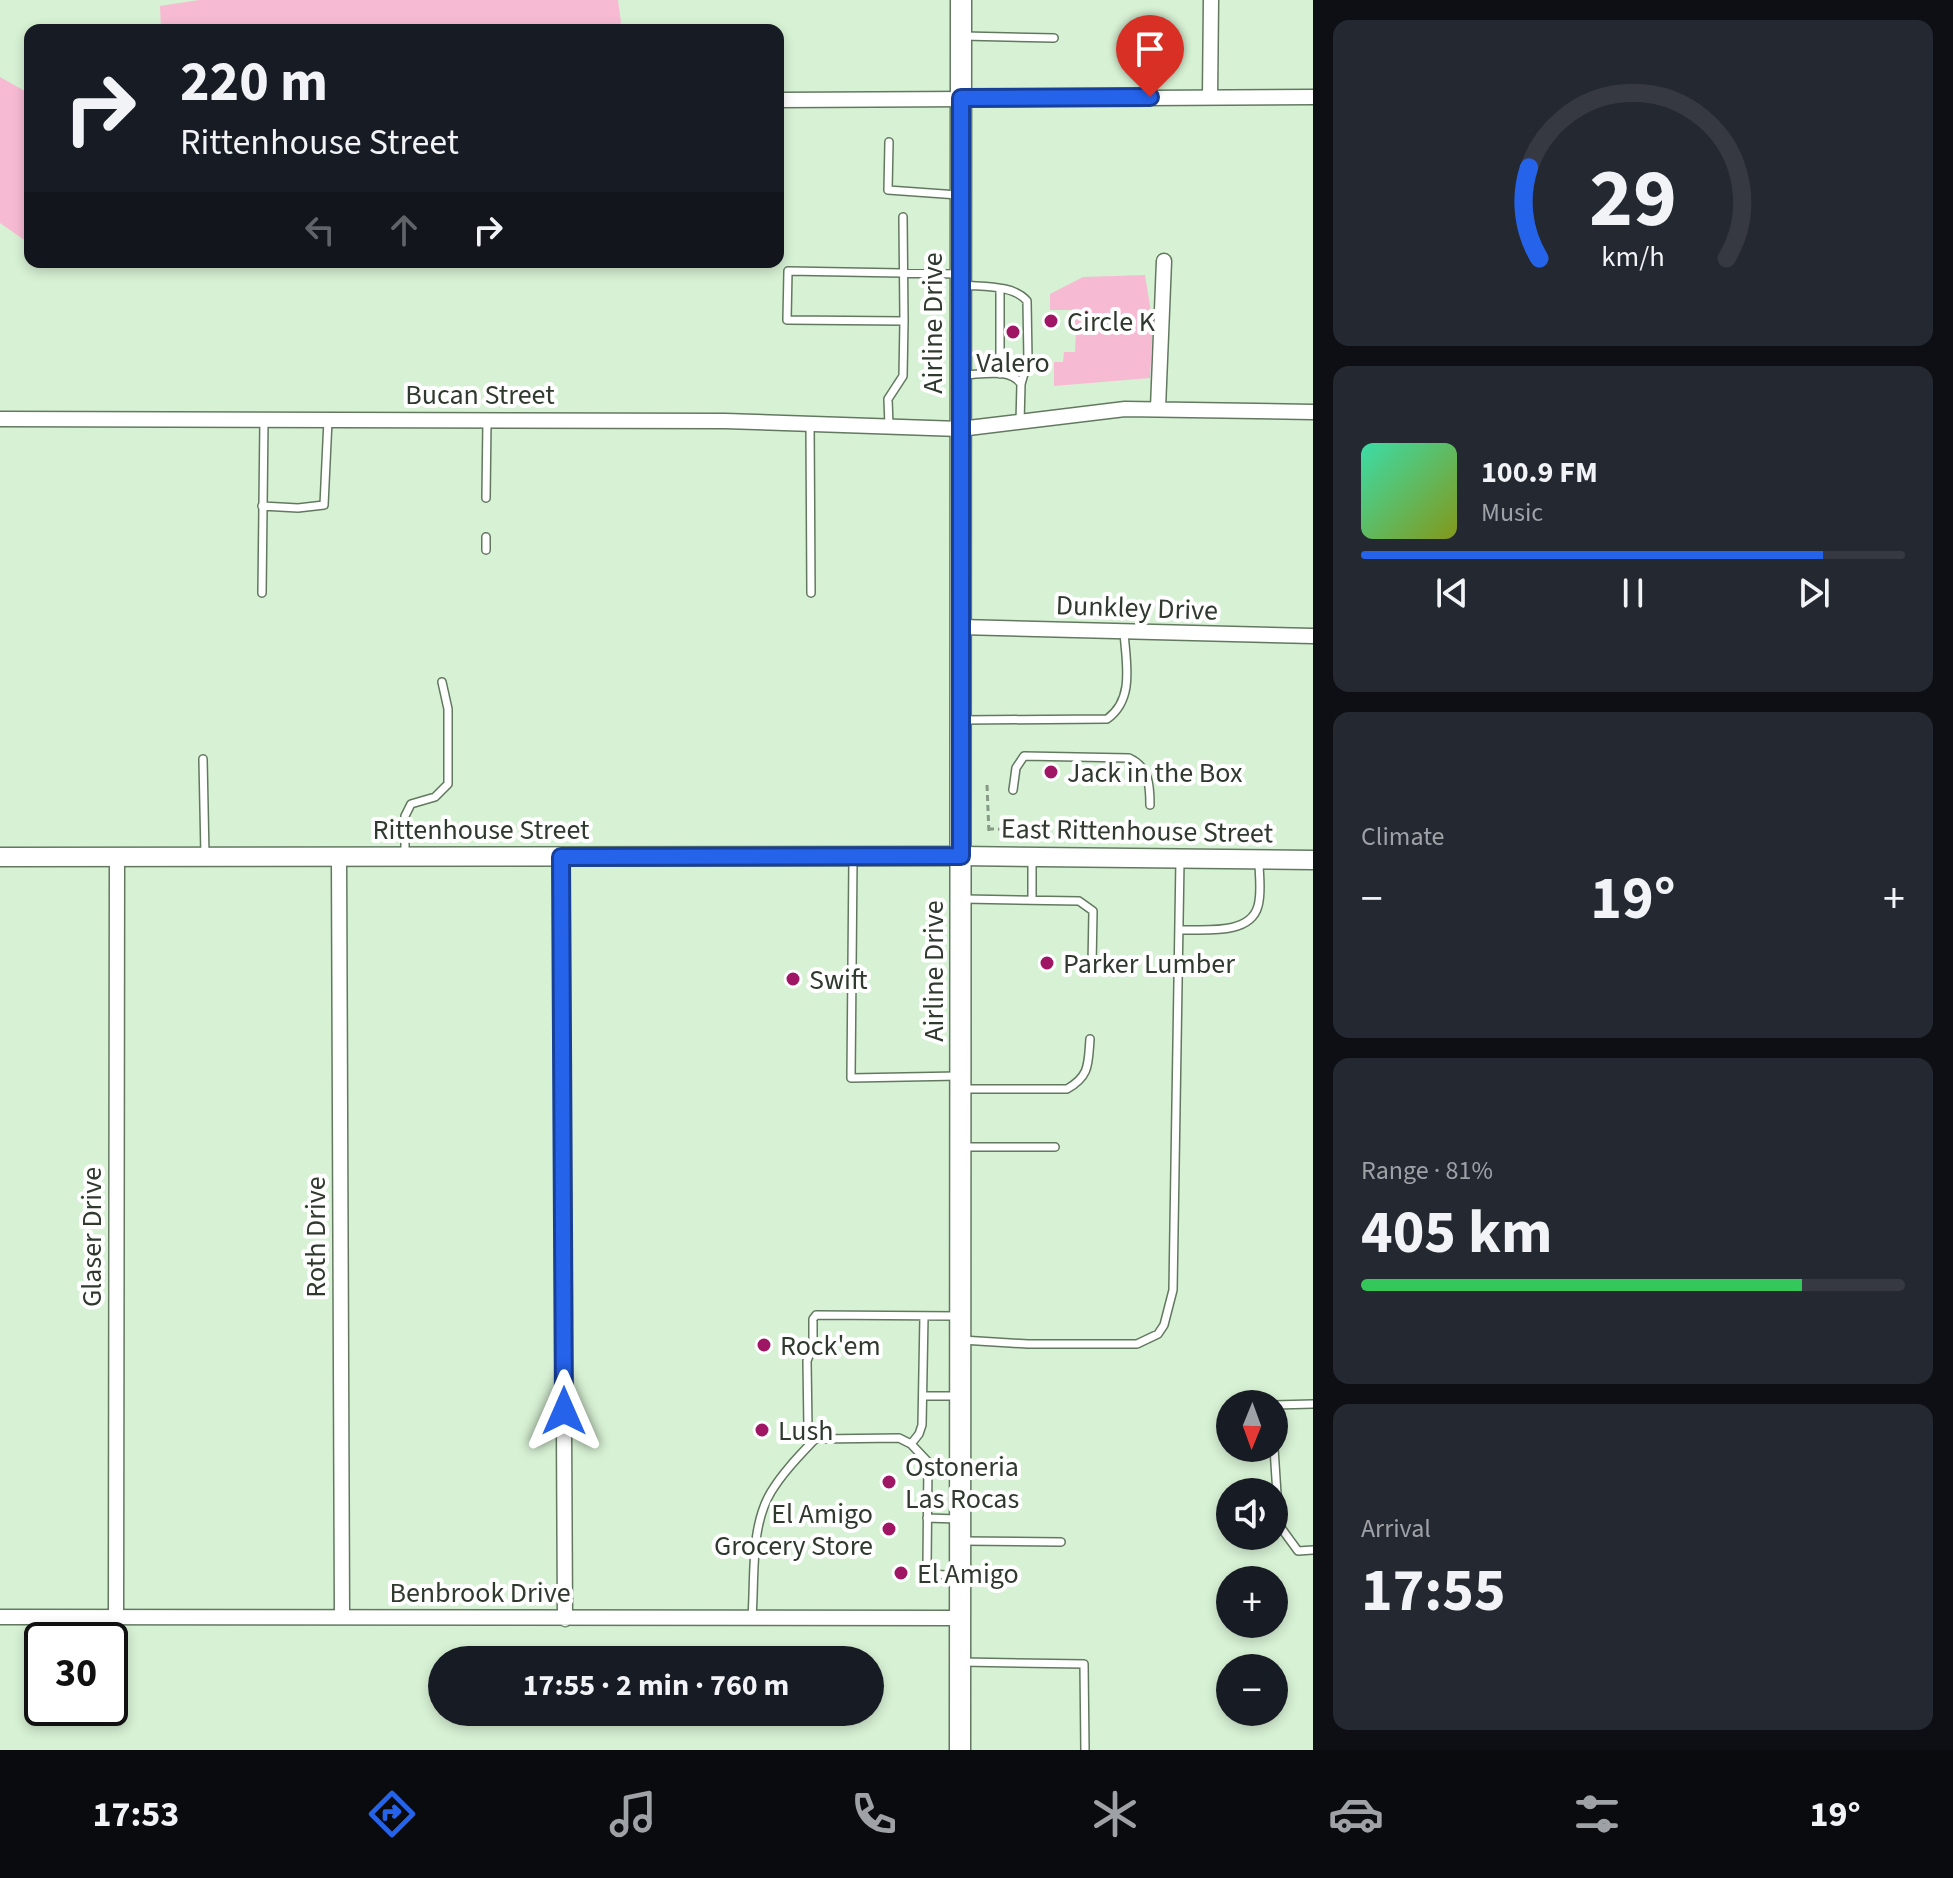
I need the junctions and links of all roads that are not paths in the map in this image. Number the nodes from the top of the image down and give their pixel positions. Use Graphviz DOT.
graph roads {
  1 [pos="961,0"];
  2 [pos="1211,0"];
  3 [pos="961,36"];
  4 [pos="1054,38"];
  5 [pos="1210,97"];
  6 [pos="1313,97"];
  7 [pos="961,98"];
  8 [pos="784,100"];
  9 [pos="889,142"];
  10 [pos="961,195"];
  11 [pos="903,217"];
  12 [pos="1164,261"];
  13 [pos="903,273"];
  14 [pos="960,280"];
  15 [pos="1000,289"];
  16 [pos="904,321"];
  17 [pos="1000,374"];
  18 [pos="960,375"];
  19 [pos="1021,384"];
  20 [pos="1158,408"];
  21 [pos="1313,412"];
  22 [pos="0,419"];
  23 [pos="264,420"];
  24 [pos="328,420"];
  25 [pos="487,420"];
  26 [pos="1020,422"];
  27 [pos="810,423"];
  28 [pos="889,426"];
  29 [pos="960,429"];
  30 [pos="486,498"];
  31 [pos="262,506"];
  32 [pos="486,537"];
  33 [pos="486,550"];
  34 [pos="262,593"];
  35 [pos="811,593"];
  36 [pos="960,627"];
  37 [pos="1124,632"];
  38 [pos="1313,636"];
  39 [pos="442,682"];
  40 [pos="960,720"];
  41 [pos="203,759"];
  42 [pos="1013,790"];
  43 [pos="1150,805"];
  44 [pos="961,856"];
  45 [pos="0,857"];
  46 [pos="117,857"];
  47 [pos="205,857"];
  48 [pos="339,857"];
  49 [pos="405,857"];
  50 [pos="561,857"];
  51 [pos="853,857"];
  52 [pos="1032,857"];
  53 [pos="1180,859"];
  54 [pos="1259,859"];
  55 [pos="1313,860"];
  56 [pos="961,899"];
  57 [pos="1032,900"];
  58 [pos="1179,930"];
  59 [pos="1092,965"];
  60 [pos="1090,1039"];
  61 [pos="961,1083"];
  62 [pos="961,1147"];
  63 [pos="1055,1147"];
  64 [pos="924,1316"];
  65 [pos="960,1316"];
  66 [pos="960,1340"];
  67 [pos="923,1396"];
  68 [pos="960,1396"];
  69 [pos="1313,1404"];
  70 [pos="1288,1405"];
  71 [pos="816,1438"];
  72 [pos="911,1444"];
  73 [pos="1275,1462"];
  74 [pos="960,1471"];
  75 [pos="927,1472"];
  76 [pos="927,1518"];
  77 [pos="960,1519"];
  78 [pos="960,1541"];
  79 [pos="1061,1542"];
  80 [pos="1313,1550"];
  81 [pos="960,1576"];
  82 [pos="0,1617"];
  83 [pos="116,1617"];
  84 [pos="342,1617"];
  85 [pos="752,1618"];
  86 [pos="960,1618"];
  87 [pos="565,1619"];
  88 [pos="960,1662"];
  89 [pos="960,1750"];
  90 [pos="1085,1750"];
  1 -- 3 [label="main road, Airline Drive"];
  2 -- 5 [label="street"];
  3 -- 4 [label="lane"];
  3 -- 7 [label="main road, Airline Drive"];
  5 -- 6 [label="street"];
  5 -- 7 [label="street"];
  7 -- 8 [label="street"];
  7 -- 10 [label="main road, Airline Drive"];
  9 -- 10 [label="lane"];
  10 -- 14 [label="main road, Airline Drive"];
  11 -- 13 [label="lane"];
  12 -- 20 [label="street"];
  13 -- 14 [label="lane"];
  13 -- 16 [label="lane"];
  13 -- 16 [label="lane"];
  14 -- 15 [label="lane"];
  14 -- 18 [label="main road, Airline Drive"];
  15 -- 17 [label="lane"];
  15 -- 19 [label="lane"];
  16 -- 28 [label="lane"];
  17 -- 18 [label="lane"];
  17 -- 19 [label="lane"];
  18 -- 29 [label="main road, Airline Drive"];
  19 -- 26 [label="lane"];
  20 -- 21 [label="street, Bucan Street"];
  20 -- 26 [label="street, Bucan Street"];
  22 -- 23 [label="street, Bucan Street"];
  23 -- 24 [label="street, Bucan Street"];
  23 -- 31 [label="lane"];
  24 -- 25 [label="street, Bucan Street"];
  24 -- 31 [label="lane"];
  25 -- 27 [label="street, Bucan Street"];
  25 -- 30 [label="lane"];
  26 -- 29 [label="street, Bucan Street"];
  27 -- 28 [label="street, Bucan Street"];
  27 -- 35 [label="lane"];
  28 -- 29 [label="street, Bucan Street"];
  29 -- 36 [label="main road, Airline Drive"];
  31 -- 34 [label="lane"];
  32 -- 33 [label="lane"];
  36 -- 37 [label="street, Dunkley Drive"];
  36 -- 40 [label="main road, Airline Drive"];
  37 -- 38 [label="street, Dunkley Drive"];
  37 -- 40 [label="lane"];
  39 -- 49 [label="lane"];
  40 -- 44 [label="main road, Airline Drive"];
  41 -- 47 [label="lane"];
  42 -- 43 [label="lane"];
  44 -- 51 [label="street, Rittenhouse Street"];
  44 -- 52 [label="street, East Rittenhouse Street"];
  44 -- 56 [label="main road, Airline Drive"];
  45 -- 46 [label="street, Rittenhouse Street"];
  46 -- 47 [label="street, Rittenhouse Street"];
  46 -- 83 [label="street, Glaser Drive"];
  47 -- 48 [label="street, Rittenhouse Street"];
  48 -- 49 [label="street, Rittenhouse Street"];
  48 -- 84 [label="street, Roth Drive"];
  49 -- 50 [label="street, Rittenhouse Street"];
  50 -- 51 [label="street, Rittenhouse Street"];
  50 -- 87 [label="street"];
  51 -- 61 [label="lane"];
  52 -- 53 [label="street, East Rittenhouse Street"];
  52 -- 57 [label="lane"];
  53 -- 54 [label="street, East Rittenhouse Street"];
  53 -- 58 [label="lane"];
  54 -- 55 [label="street, East Rittenhouse Street"];
  54 -- 58 [label="lane"];
  56 -- 57 [label="lane"];
  56 -- 61 [label="main road, Airline Drive"];
  57 -- 59 [label="lane"];
  58 -- 66 [label="lane"];
  60 -- 61 [label="lane"];
  61 -- 62 [label="main road, Airline Drive"];
  62 -- 63 [label="lane"];
  62 -- 65 [label="main road, Airline Drive"];
  64 -- 65 [label="lane"];
  64 -- 67 [label="lane"];
  64 -- 71 [label="lane"];
  65 -- 66 [label="main road, Airline Drive"];
  66 -- 68 [label="main road, Airline Drive"];
  67 -- 68 [label="lane"];
  67 -- 72 [label="lane"];
  68 -- 74 [label="main road, Airline Drive"];
  69 -- 70 [label="lane"];
  71 -- 72 [label="lane"];
  71 -- 85 [label="lane"];
  72 -- 75 [label="lane"];
  73 -- 80 [label="lane"];
  74 -- 75 [label="lane"];
  74 -- 77 [label="main road, Airline Drive"];
  75 -- 76 [label="lane"];
  76 -- 77 [label="lane"];
  76 -- 81 [label="lane"];
  77 -- 78 [label="main road, Airline Drive"];
  78 -- 79 [label="lane"];
  78 -- 81 [label="main road, Airline Drive"];
  81 -- 86 [label="main road, Airline Drive"];
  82 -- 83 [label="street, Benbrook Drive"];
  83 -- 84 [label="street, Benbrook Drive"];
  84 -- 87 [label="street, Benbrook Drive"];
  85 -- 86 [label="street, Benbrook Drive"];
  85 -- 87 [label="street, Benbrook Drive"];
  86 -- 88 [label="main road, Airline Drive"];
  88 -- 89 [label="main road, Airline Drive"];
  88 -- 90 [label="lane"];
}
